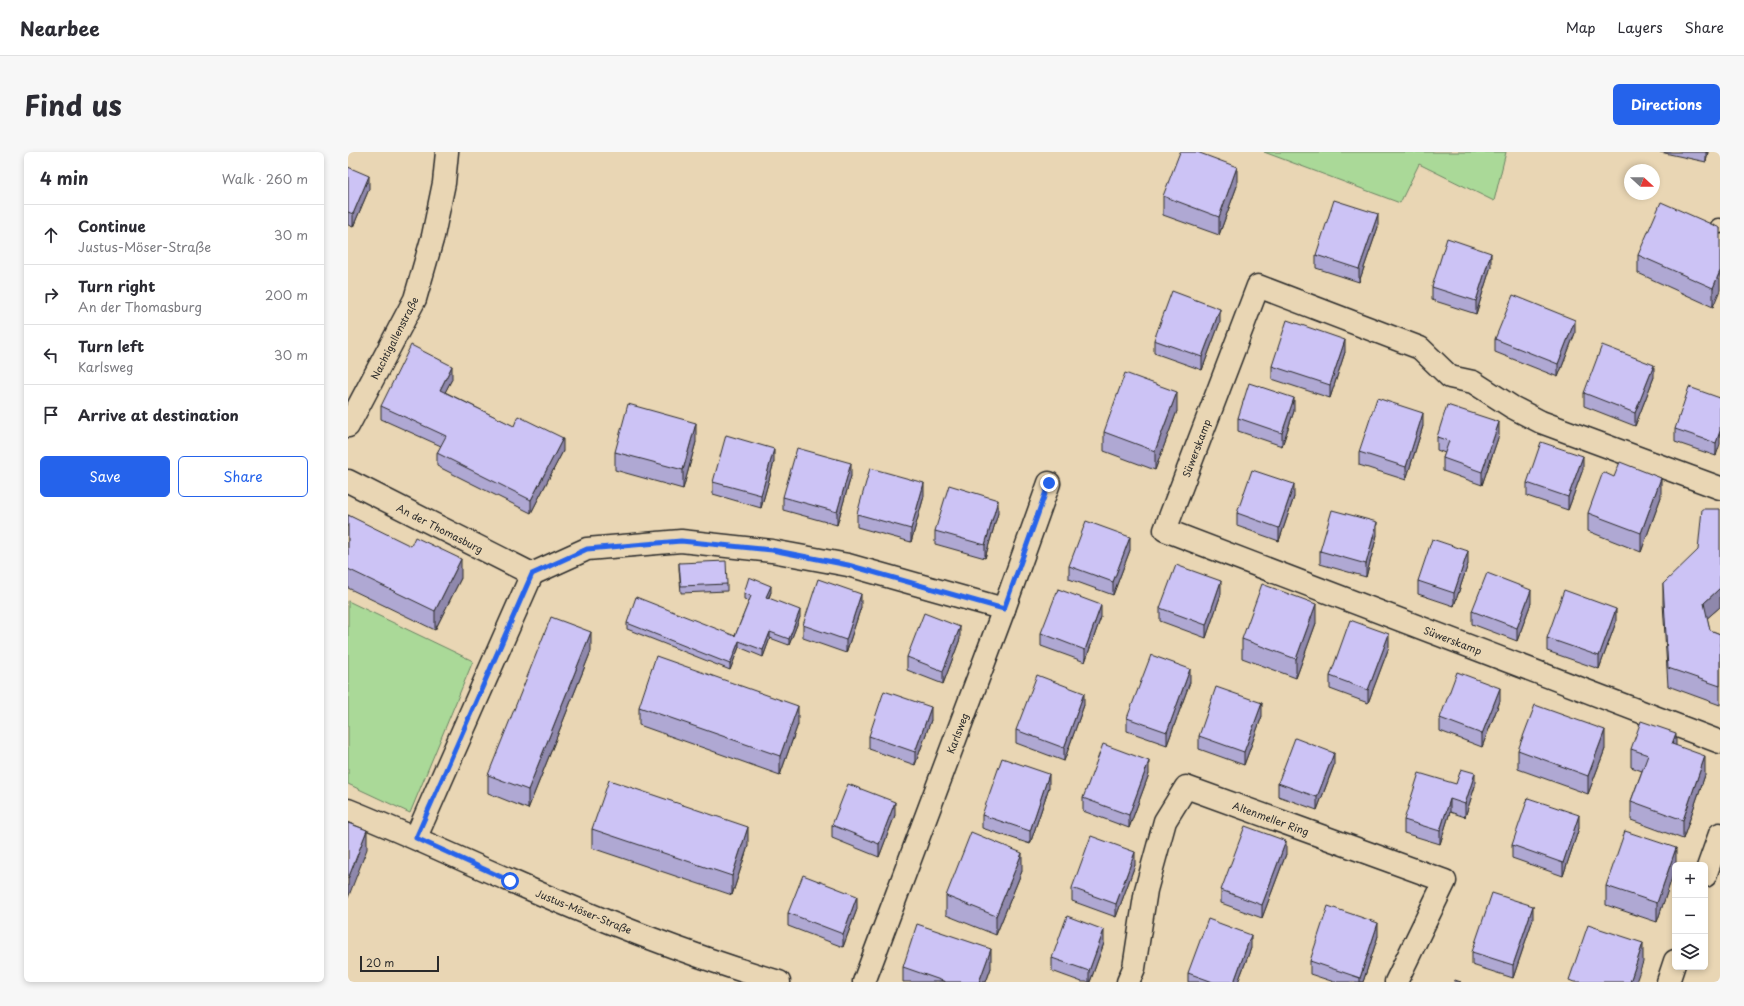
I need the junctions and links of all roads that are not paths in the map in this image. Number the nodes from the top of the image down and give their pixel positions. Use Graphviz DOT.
graph roads {
  1 [pos="446,152"];
  2 [pos="348,426"];
  3 [pos="348,481"];
  4 [pos="1049,483"];
  5 [pos="1720,488"];
  6 [pos="532,574"];
  7 [pos="1004,609"];
  8 [pos="1720,742"];
  9 [pos="348,810"];
  10 [pos="1720,834"];
  11 [pos="416,838"];
  12 [pos="1708,868"];
  13 [pos="1672,970"];
  14 [pos="779,982"];
  15 [pos="864,982"];
  16 [pos="1128,982"];
  17 [pos="1396,982"];
  18 [pos="1668,982"];
  1 -- 2 [label="street, Nachtigallenstraße"];
  3 -- 6 [label="street, An der Thomasburg"];
  4 -- 7 [label="street, Karlsweg"];
  5 -- 8 [label="street, Süwerskamp"];
  6 -- 7 [label="street"];
  6 -- 11 [label="street"];
  7 -- 15 [label="street, Karlsweg"];
  9 -- 11 [label="street, Justus-Möser-Straße"];
  10 -- 12 [label="street"];
  11 -- 14 [label="street, Justus-Möser-Straße"];
  13 -- 18 [label="street"];
  16 -- 17 [label="street, Altenmeller Ring"];
}
